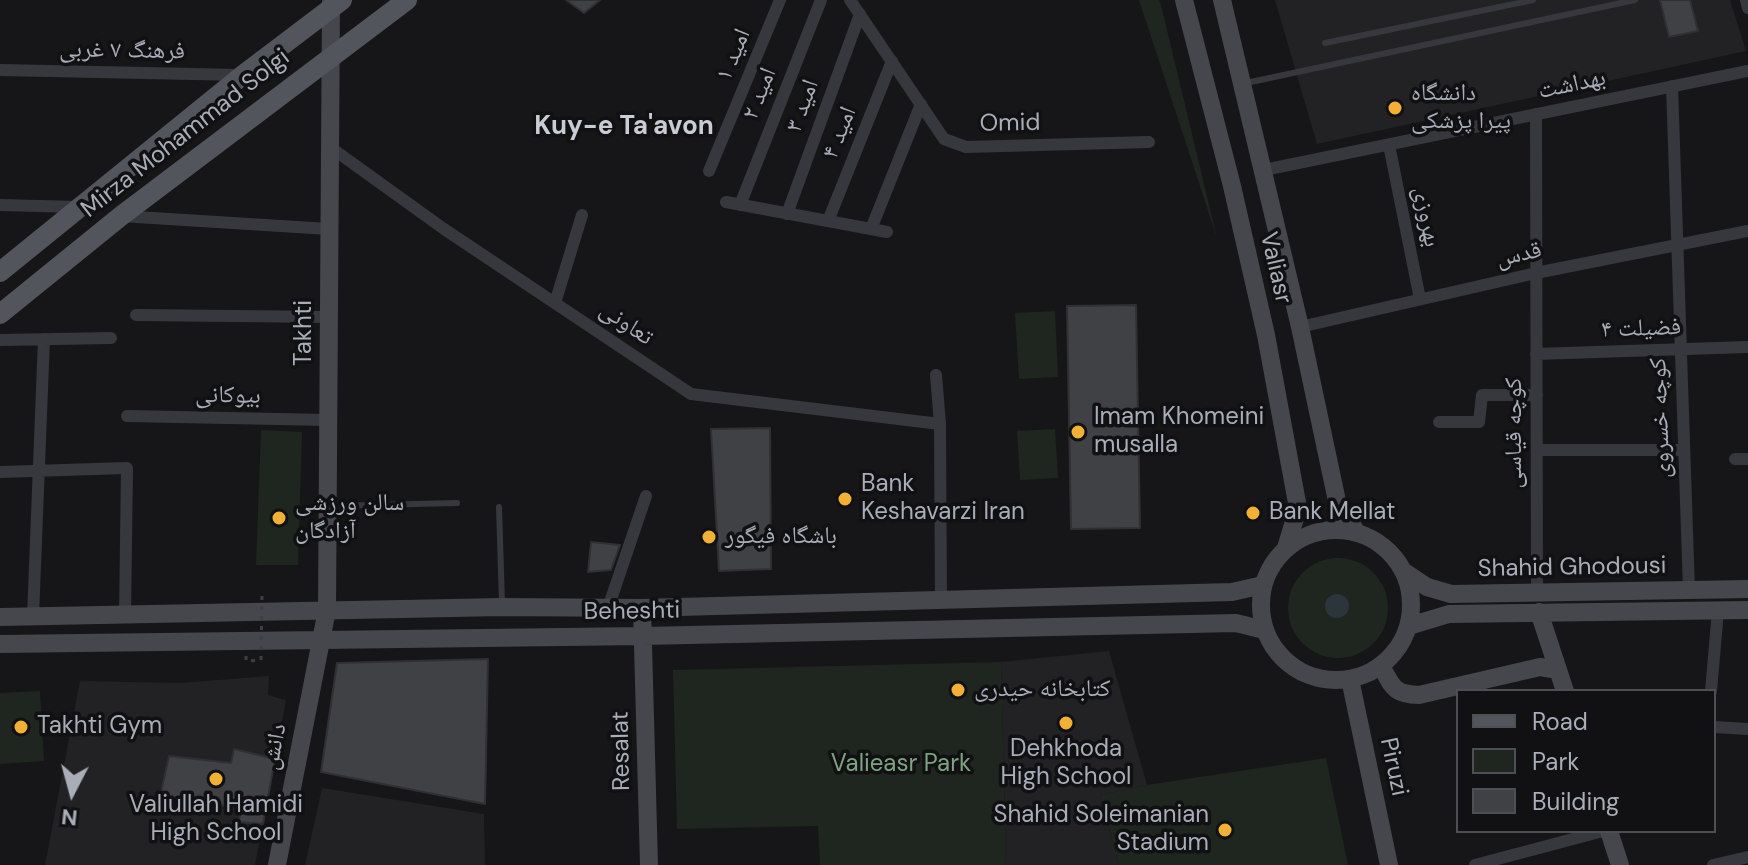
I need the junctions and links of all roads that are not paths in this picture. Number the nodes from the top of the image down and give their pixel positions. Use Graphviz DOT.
graph roads {
  1 [pos="407,0"];
  2 [pos="780,0"];
  3 [pos="821,0"];
  4 [pos="850,0"];
  5 [pos="1533,0"];
  6 [pos="1635,0"];
  7 [pos="1746,0"];
  8 [pos="335,3"];
  9 [pos="1204,4"];
  10 [pos="1748,8"];
  11 [pos="860,14"];
  12 [pos="1325,43"];
  13 [pos="330,57"];
  14 [pos="892,61"];
  15 [pos="0,70"];
  16 [pos="1748,71"];
  17 [pos="243,75"];
  18 [pos="1242,83"];
  19 [pos="1672,86"];
  20 [pos="921,104"];
  21 [pos="1536,114"];
  22 [pos="1149,142"];
  23 [pos="1389,145"];
  24 [pos="330,147"];
  25 [pos="1264,170"];
  26 [pos="709,171"];
  27 [pos="726,202"];
  28 [pos="0,205"];
  29 [pos="740,205"];
  30 [pos="79,207"];
  31 [pos="787,214"];
  32 [pos="582,215"];
  33 [pos="121,216"];
  34 [pos="828,221"];
  35 [pos="329,229"];
  36 [pos="871,229"];
  37 [pos="1748,231"];
  38 [pos="887,232"];
  39 [pos="1677,245"];
  40 [pos="0,272"];
  41 [pos="1536,273"];
  42 [pos="1420,299"];
  43 [pos="555,303"];
  44 [pos="0,314"];
  45 [pos="136,315"];
  46 [pos="329,317"];
  47 [pos="1300,327"];
  48 [pos="111,338"];
  49 [pos="44,339"];
  50 [pos="0,340"];
  51 [pos="1748,347"];
  52 [pos="1681,349"];
  53 [pos="1536,354"];
  54 [pos="936,375"];
  55 [pos="1537,395"];
  56 [pos="127,416"];
  57 [pos="328,420"];
  58 [pos="1439,422"];
  59 [pos="940,424"];
  60 [pos="1537,450"];
  61 [pos="1684,450"];
  62 [pos="39,471"];
  63 [pos="0,472"];
  64 [pos="646,496"];
  65 [pos="457,503"];
  66 [pos="327,506"];
  67 [pos="499,507"];
  68 [pos="1357,533"];
  69 [pos="1286,548"];
  70 [pos="1403,571"];
  71 [pos="1263,585"];
  72 [pos="1748,589"];
  73 [pos="1689,590"];
  74 [pos="1537,592"];
  75 [pos="941,600"];
  76 [pos="502,607"];
  77 [pos="608,608"];
  78 [pos="642,608"];
  79 [pos="327,610"];
  80 [pos="1718,610"];
  81 [pos="1748,610"];
  82 [pos="1539,612"];
  83 [pos="125,615"];
  84 [pos="33,616"];
  85 [pos="0,617"];
  86 [pos="1409,626"];
  87 [pos="1264,630"];
  88 [pos="643,636"];
  89 [pos="321,639"];
  90 [pos="0,644"];
  91 [pos="1381,666"];
  92 [pos="1558,670"];
  93 [pos="1350,679"];
  94 [pos="1564,689"];
  95 [pos="1711,689"];
  96 [pos="1716,727"];
  97 [pos="1748,729"];
  98 [pos="1595,833"];
  99 [pos="1610,833"];
  100 [pos="1748,857"];
  101 [pos="277,865"];
  102 [pos="649,865"];
  103 [pos="1389,865"];
  104 [pos="1475,865"];
  105 [pos="1620,865"];
  106 [pos="1713,865"];
  1 -- 13 [label="main road, Mirza Mohammad Solgi"];
  2 -- 26 [label="street, امید ۱"];
  3 -- 29 [label="street, امید ۲"];
  4 -- 11 [label="street, Omid"];
  5 -- 12 [label="lane"];
  6 -- 18 [label="lane"];
  7 -- 10 [label="street"];
  8 -- 13 [label="main road, Takhti"];
  8 -- 17 [label="main road, Mirza Mohammad Solgi"];
  9 -- 18 [label="main road, Valiasr"];
  9 -- 69 [label="main road, Valiasr"];
  11 -- 14 [label="street, Omid"];
  11 -- 31 [label="street, امید ۳"];
  13 -- 24 [label="main road, Takhti"];
  13 -- 33 [label="main road, Mirza Mohammad Solgi"];
  14 -- 20 [label="street, Omid"];
  14 -- 34 [label="street, امید ۴"];
  15 -- 17 [label="street, فرهنگ ۷ غربی"];
  16 -- 19 [label="street, بهداشت"];
  17 -- 30 [label="main road, Mirza Mohammad Solgi"];
  18 -- 25 [label="main road, Valiasr"];
  19 -- 21 [label="street, بهداشت"];
  19 -- 39 [label="street, کوچه خسروی"];
  20 -- 22 [label="street, Omid"];
  20 -- 36 [label="street"];
  21 -- 23 [label="street, بهداشت"];
  21 -- 41 [label="street, کوچه قیاسی"];
  23 -- 25 [label="street, بهداشت"];
  23 -- 42 [label="street, بهروزی"];
  24 -- 35 [label="main road, Takhti"];
  24 -- 43 [label="street, تعاونی"];
  25 -- 47 [label="main road, Valiasr"];
  27 -- 29 [label="street"];
  28 -- 30 [label="street"];
  29 -- 31 [label="street"];
  30 -- 40 [label="main road, Mirza Mohammad Solgi"];
  31 -- 34 [label="street"];
  32 -- 43 [label="street"];
  33 -- 35 [label="street"];
  33 -- 44 [label="main road, Mirza Mohammad Solgi"];
  34 -- 36 [label="street"];
  35 -- 46 [label="main road, Takhti"];
  36 -- 38 [label="street"];
  37 -- 39 [label="street, قدس"];
  39 -- 41 [label="street, قدس"];
  39 -- 52 [label="street, کوچه خسروی"];
  41 -- 42 [label="street, قدس"];
  41 -- 53 [label="street, کوچه قیاسی"];
  42 -- 47 [label="street, قدس"];
  43 -- 59 [label="street, تعاونی"];
  45 -- 46 [label="street"];
  46 -- 57 [label="main road, Takhti"];
  47 -- 68 [label="main road, Valiasr"];
  48 -- 49 [label="street"];
  49 -- 50 [label="street"];
  49 -- 62 [label="street"];
  51 -- 52 [label="street, فضیلت ۴"];
  52 -- 53 [label="street, فضیلت ۴"];
  52 -- 61 [label="street, کوچه خسروی"];
  53 -- 55 [label="street, کوچه قیاسی"];
  54 -- 59 [label="street"];
  55 -- 58 [label="street"];
  55 -- 60 [label="street, کوچه قیاسی"];
  56 -- 57 [label="street, بیوکانی"];
  57 -- 66 [label="main road, Takhti"];
  59 -- 75 [label="street"];
  60 -- 61 [label="street"];
  60 -- 74 [label="street, کوچه قیاسی"];
  61 -- 73 [label="street, کوچه خسروی"];
  62 -- 63 [label="street"];
  62 -- 83 [label="street"];
  62 -- 84 [label="street"];
  64 -- 77 [label="street"];
  65 -- 66 [label="lane"];
  66 -- 79 [label="main road, Takhti"];
  67 -- 76 [label="lane"];
  68 -- 69 [label="main road"];
  68 -- 70 [label="main road"];
  69 -- 71 [label="main road"];
  70 -- 74 [label="main road, Shahid Ghodousi"];
  70 -- 86 [label="main road"];
  71 -- 75 [label="main road, Beheshti"];
  71 -- 87 [label="main road"];
  72 -- 73 [label="main road, Shahid Ghodousi"];
  73 -- 74 [label="main road, Shahid Ghodousi"];
  75 -- 78 [label="main road, Beheshti"];
  76 -- 77 [label="main road, Beheshti"];
  76 -- 79 [label="main road, Beheshti"];
  77 -- 78 [label="main road, Beheshti"];
  78 -- 88 [label="main road, Resalat"];
  79 -- 83 [label="main road, Beheshti"];
  79 -- 89 [label="main road, دانش"];
  80 -- 81 [label="main road, Shahid Ghodousi"];
  80 -- 82 [label="main road, Shahid Ghodousi"];
  80 -- 95 [label="street"];
  82 -- 86 [label="main road, Shahid Ghodousi"];
  82 -- 92 [label="main road"];
  83 -- 84 [label="main road, Beheshti"];
  84 -- 85 [label="main road, Beheshti"];
  86 -- 91 [label="main road"];
  87 -- 88 [label="main road, Beheshti"];
  87 -- 93 [label="main road"];
  88 -- 89 [label="main road, Beheshti"];
  88 -- 102 [label="main road, Resalat"];
  89 -- 90 [label="main road, Beheshti"];
  89 -- 101 [label="main road, دانش"];
  91 -- 92 [label="main road"];
  91 -- 93 [label="main road"];
  92 -- 94 [label="main road"];
  93 -- 103 [label="main road, Piruzi"];
  96 -- 97 [label="street"];
  98 -- 104 [label="street"];
  99 -- 105 [label="main road"];
  100 -- 106 [label="street"];
}
